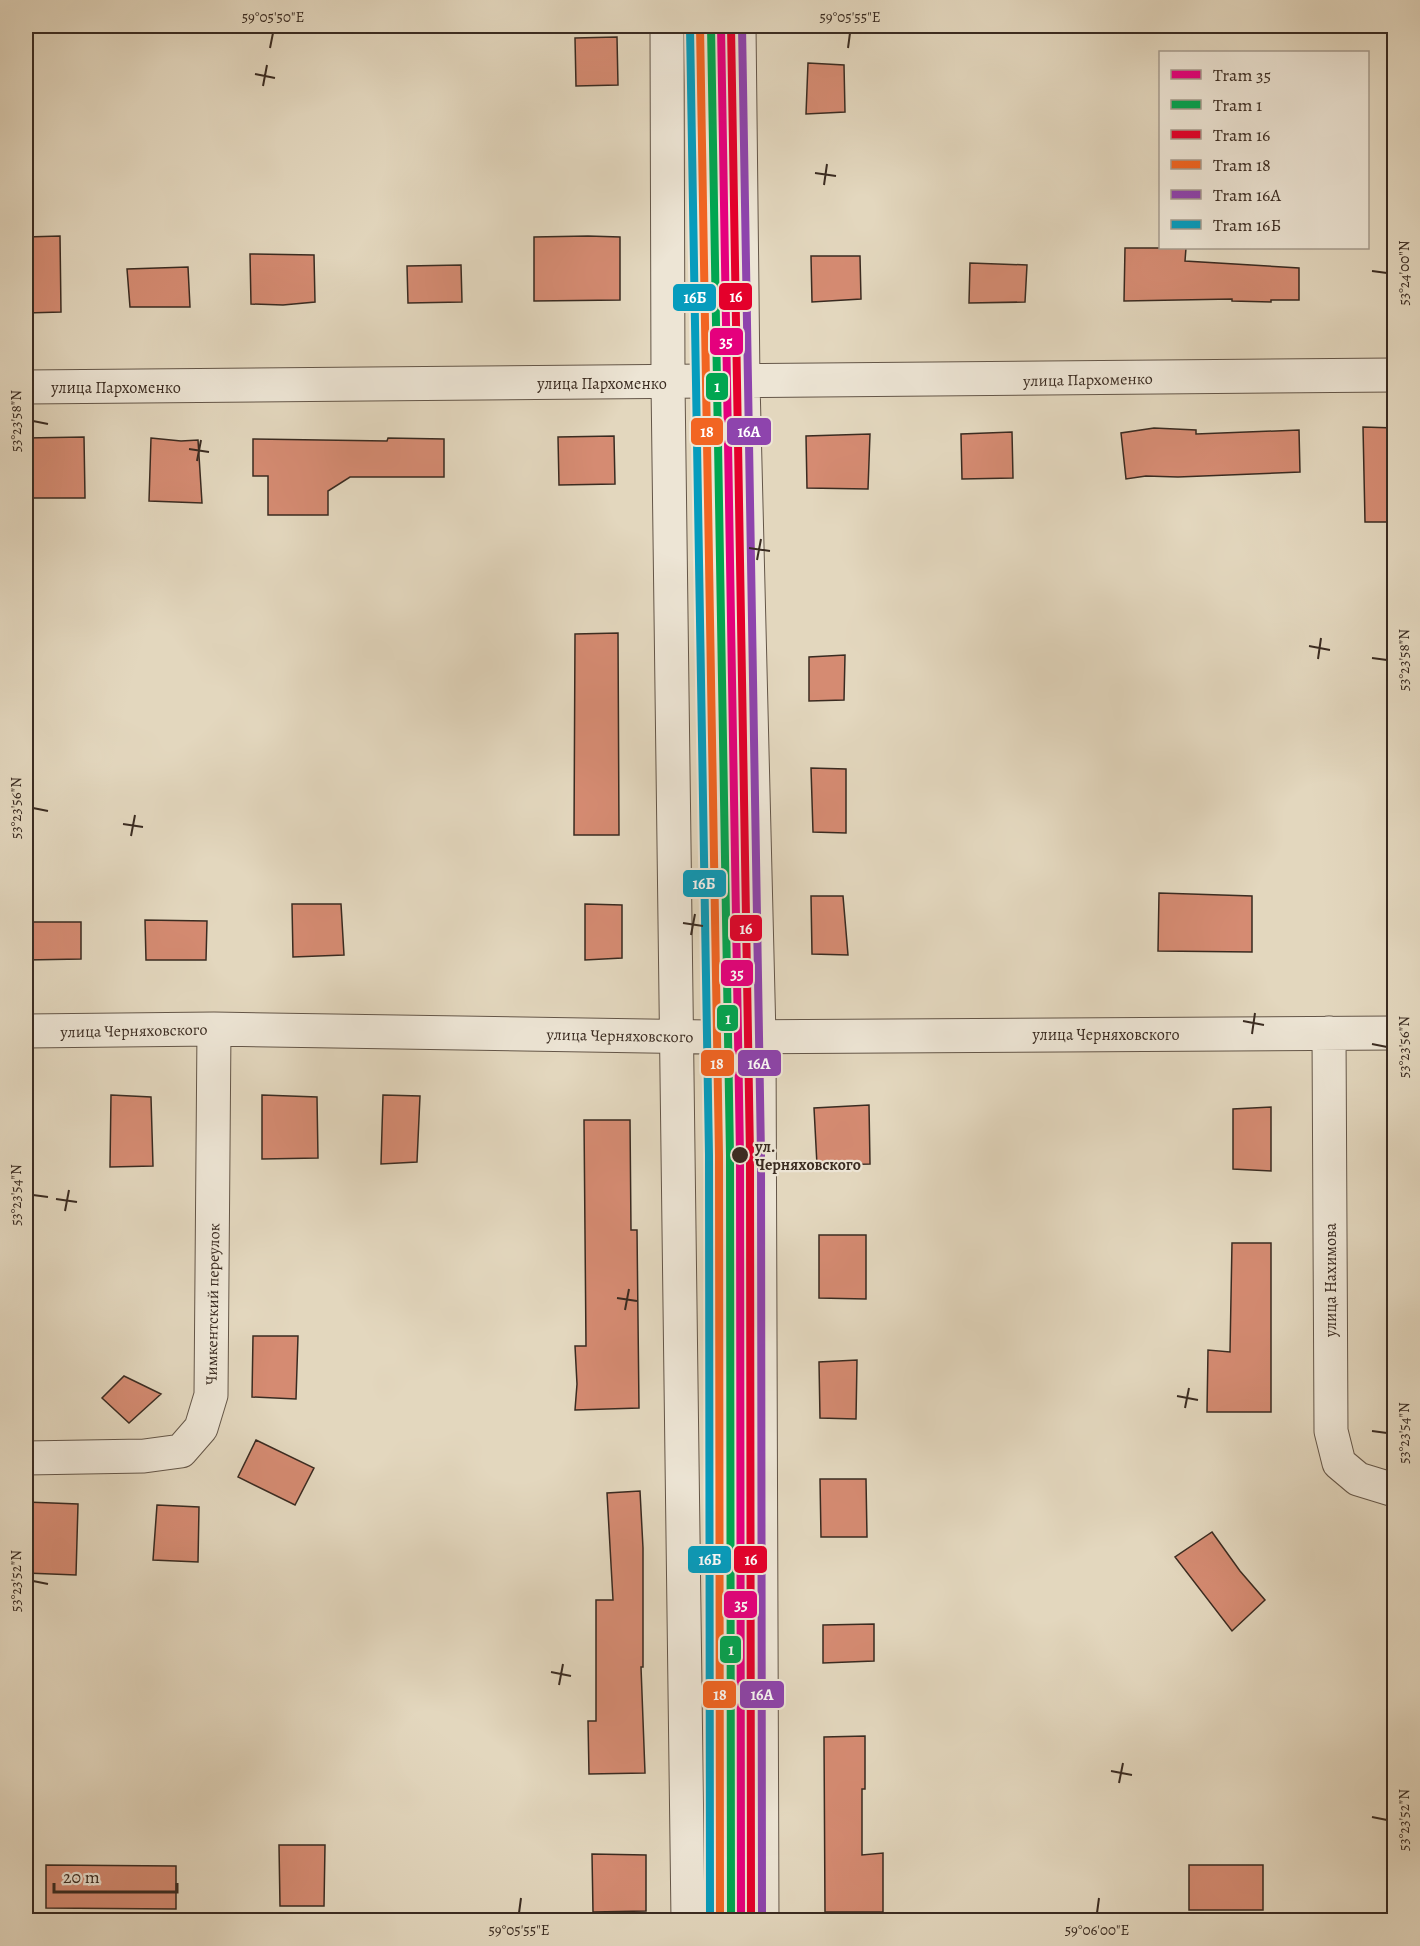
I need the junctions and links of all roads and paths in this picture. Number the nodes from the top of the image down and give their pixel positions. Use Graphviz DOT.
graph roads {
  1 [pos="667,26"];
  2 [pos="739,26"];
  3 [pos="1395,375"];
  4 [pos="743,382"];
  5 [pos="668,383"];
  6 [pos="26,387"];
  7 [pos="214,1029"];
  8 [pos="26,1031"];
  9 [pos="1329,1033"];
  10 [pos="1395,1033"];
  11 [pos="676,1036"];
  12 [pos="759,1037"];
  13 [pos="26,1458"];
  14 [pos="1395,1490"];
  15 [pos="688,1920"];
  16 [pos="762,1920"];
  1 -- 5 [label="street"];
  2 -- 4 [label="street"];
  3 -- 4 [label="street, улица Пархоменко"];
  4 -- 5 [label="street, улица Пархоменко"];
  4 -- 12 [label="street"];
  5 -- 6 [label="street, улица Пархоменко"];
  5 -- 11 [label="street"];
  7 -- 8 [label="street, улица Черняховского"];
  7 -- 11 [label="street, улица Черняховского"];
  7 -- 13 [label="street, Чимкентский переулок"];
  9 -- 10 [label="street, улица Черняховского"];
  9 -- 12 [label="street, улица Черняховского"];
  9 -- 14 [label="street, улица Нахимова"];
  11 -- 12 [label="street, улица Черняховского"];
  11 -- 15 [label="street"];
  12 -- 16 [label="street"];
}
